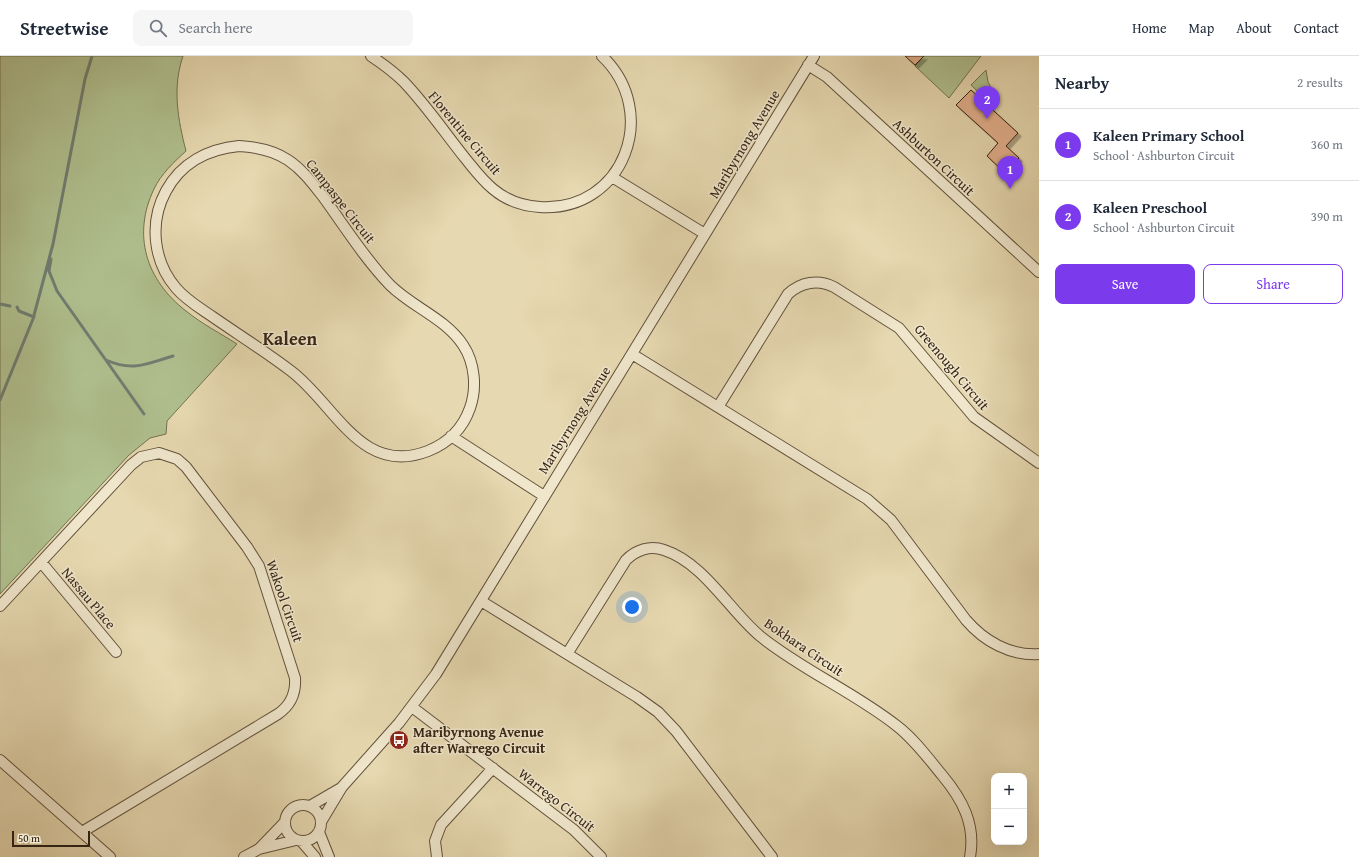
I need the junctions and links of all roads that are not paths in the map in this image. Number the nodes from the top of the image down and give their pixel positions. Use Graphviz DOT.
graph roads {
  1 [pos="371,56"];
  2 [pos="602,56"];
  3 [pos="811,60"];
  4 [pos="612,177"];
  5 [pos="705,234"];
  6 [pos="1039,272"];
  7 [pos="632,354"];
  8 [pos="718,407"];
  9 [pos="451,436"];
  10 [pos="1039,463"];
  11 [pos="544,496"];
  12 [pos="41,562"];
  13 [pos="480,601"];
  14 [pos="0,606"];
  15 [pos="116,652"];
  16 [pos="567,654"];
  17 [pos="1039,654"];
  18 [pos="412,707"];
  19 [pos="0,760"];
  20 [pos="493,768"];
  21 [pos="342,787"];
  22 [pos="310,806"];
  23 [pos="284,822"];
  24 [pos="320,827"];
  25 [pos="82,832"];
  26 [pos="299,841"];
  27 [pos="259,849"];
  28 [pos="110,857"];
  29 [pos="244,857"];
  30 [pos="315,857"];
  31 [pos="329,857"];
  32 [pos="437,857"];
  33 [pos="601,857"];
  34 [pos="772,857"];
  35 [pos="970,857"];
  1 -- 4 [label="street, Florentine Circuit"];
  2 -- 4 [label="street, Florentine Circuit"];
  3 -- 5 [label="street, Maribyrnong Avenue"];
  3 -- 6 [label="street, Ashburton Circuit"];
  4 -- 5 [label="street"];
  5 -- 7 [label="street, Maribyrnong Avenue"];
  7 -- 8 [label="street"];
  7 -- 11 [label="street, Maribyrnong Avenue"];
  8 -- 10 [label="street, Greenough Circuit"];
  8 -- 17 [label="street"];
  9 -- 9 [label="street, Campaspe Circuit"];
  9 -- 11 [label="street"];
  11 -- 13 [label="street, Maribyrnong Avenue"];
  12 -- 14 [label="street, Wakool Circuit"];
  12 -- 15 [label="street, Nassau Place"];
  12 -- 25 [label="street, Wakool Circuit"];
  13 -- 16 [label="street"];
  13 -- 18 [label="street, Maribyrnong Avenue"];
  16 -- 34 [label="street"];
  16 -- 35 [label="street, Bokhara Circuit"];
  18 -- 20 [label="street, Warrego Circuit"];
  18 -- 21 [label="street, Maribyrnong Avenue"];
  19 -- 25 [label="street"];
  20 -- 32 [label="street"];
  20 -- 33 [label="street, Warrego Circuit"];
  21 -- 22 [label="street, Maribyrnong Avenue"];
  21 -- 24 [label="street, Maribyrnong Avenue"];
  22 -- 23 [label="street"];
  22 -- 24 [label="street"];
  23 -- 26 [label="street"];
  23 -- 27 [label="street"];
  24 -- 26 [label="street"];
  24 -- 31 [label="street"];
  25 -- 28 [label="street"];
  26 -- 27 [label="street"];
  26 -- 30 [label="street"];
  27 -- 29 [label="street"];
}
